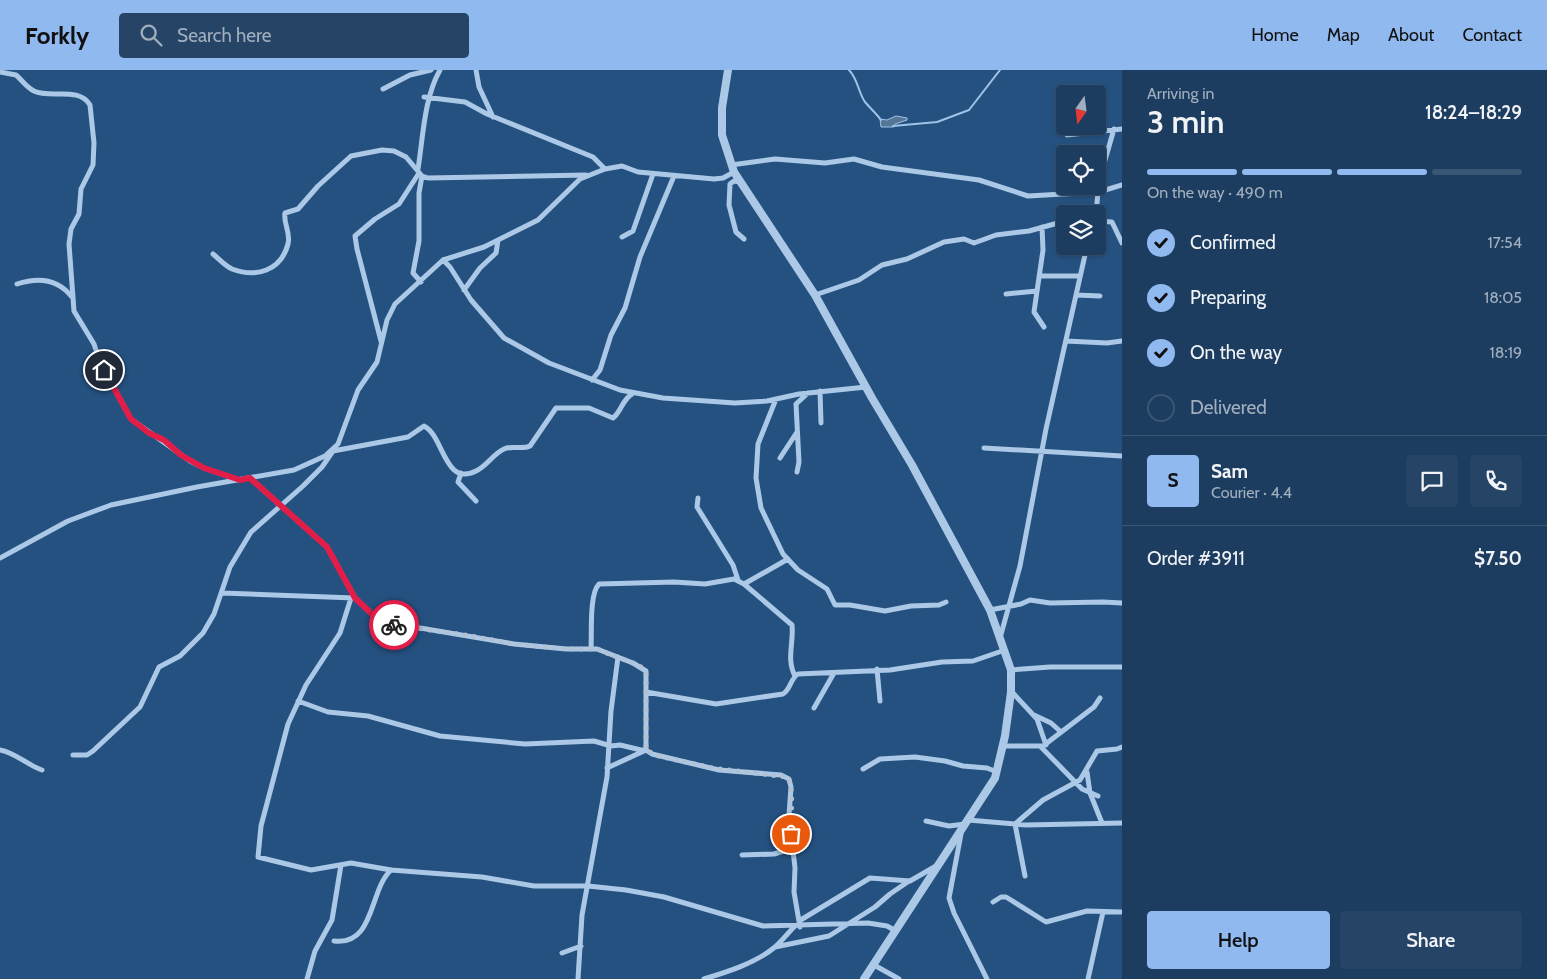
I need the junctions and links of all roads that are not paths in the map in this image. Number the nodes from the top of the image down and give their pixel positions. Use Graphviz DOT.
graph roads {
  1 [pos="431,70"];
  2 [pos="440,70"];
  3 [pos="476,70"];
  4 [pos="728,70"];
  5 [pos="0,72"];
  6 [pos="383,89"];
  7 [pos="424,97"];
  8 [pos="430,97"];
  9 [pos="493,117"];
  10 [pos="1114,129"];
  11 [pos="1122,129"];
  12 [pos="1106,130"];
  13 [pos="1106,157"];
  14 [pos="733,168"];
  15 [pos="605,169"];
  16 [pos="420,173"];
  17 [pos="653,174"];
  18 [pos="588,175"];
  19 [pos="674,176"];
  20 [pos="714,179"];
  21 [pos="740,182"];
  22 [pos="730,184"];
  23 [pos="1122,185"];
  24 [pos="1106,190"];
  25 [pos="1056,194"];
  26 [pos="1106,222"];
  27 [pos="1056,223"];
  28 [pos="1042,227"];
  29 [pos="622,236"];
  30 [pos="744,239"];
  31 [pos="498,240"];
  32 [pos="1122,243"];
  33 [pos="213,254"];
  34 [pos="1085,255"];
  35 [pos="443,260"];
  36 [pos="1039,276"];
  37 [pos="1080,276"];
  38 [pos="420,282"];
  39 [pos="17,284"];
  40 [pos="464,290"];
  41 [pos="1037,291"];
  42 [pos="1006,294"];
  43 [pos="815,295"];
  44 [pos="1076,295"];
  45 [pos="1100,296"];
  46 [pos="72,298"];
  47 [pos="1044,326"];
  48 [pos="1066,340"];
  49 [pos="1122,341"];
  50 [pos="382,344"];
  51 [pos="592,380"];
  52 [pos="866,387"];
  53 [pos="820,391"];
  54 [pos="809,392"];
  55 [pos="632,394"];
  56 [pos="776,399"];
  57 [pos="821,423"];
  58 [pos="797,432"];
  59 [pos="984,448"];
  60 [pos="333,451"];
  61 [pos="1043,452"];
  62 [pos="1122,456"];
  63 [pos="780,458"];
  64 [pos="797,472"];
  65 [pos="461,473"];
  66 [pos="250,478"];
  67 [pos="240,480"];
  68 [pos="698,498"];
  69 [pos="476,501"];
  70 [pos="280,505"];
  71 [pos="0,558"];
  72 [pos="788,559"];
  73 [pos="738,580"];
  74 [pos="744,584"];
  75 [pos="222,593"];
  76 [pos="353,598"];
  77 [pos="946,602"];
  78 [pos="1122,604"];
  79 [pos="1009,606"];
  80 [pos="990,610"];
  81 [pos="1000,638"];
  82 [pos="591,648"];
  83 [pos="1005,650"];
  84 [pos="618,657"];
  85 [pos="1121,667"];
  86 [pos="877,669"];
  87 [pos="1012,670"];
  88 [pos="834,673"];
  89 [pos="795,676"];
  90 [pos="1011,691"];
  91 [pos="646,692"];
  92 [pos="1100,698"];
  93 [pos="298,701"];
  94 [pos="880,701"];
  95 [pos="814,708"];
  96 [pos="1034,715"];
  97 [pos="1061,732"];
  98 [pos="611,746"];
  99 [pos="1004,746"];
  100 [pos="1044,746"];
  101 [pos="1120,748"];
  102 [pos="0,750"];
  103 [pos="646,750"];
  104 [pos="73,755"];
  105 [pos="607,768"];
  106 [pos="863,769"];
  107 [pos="42,770"];
  108 [pos="998,772"];
  109 [pos="1086,772"];
  110 [pos="1076,783"];
  111 [pos="1090,793"];
  112 [pos="1098,796"];
  113 [pos="926,821"];
  114 [pos="1102,823"];
  115 [pos="1122,823"];
  116 [pos="1015,824"];
  117 [pos="965,825"];
  118 [pos="793,848"];
  119 [pos="742,855"];
  120 [pos="939,864"];
  121 [pos="341,865"];
  122 [pos="391,870"];
  123 [pos="1025,876"];
  124 [pos="910,881"];
  125 [pos="588,886"];
  126 [pos="993,902"];
  127 [pos="1103,912"];
  128 [pos="1122,912"];
  129 [pos="846,924"];
  130 [pos="798,925"];
  131 [pos="896,931"];
  132 [pos="334,941"];
  133 [pos="581,946"];
  134 [pos="775,947"];
  135 [pos="562,953"];
  136 [pos="874,965"];
  137 [pos="307,979"];
  138 [pos="578,979"];
  139 [pos="704,979"];
  140 [pos="864,979"];
  141 [pos="900,979"];
  142 [pos="987,979"];
  143 [pos="1088,979"];
  1 -- 6 [label="street"];
  2 -- 8 [label="street"];
  3 -- 9 [label="street"];
  4 -- 14 [label="street"];
  5 -- 46 [label="street"];
  7 -- 8 [label="street"];
  8 -- 9 [label="street"];
  8 -- 16 [label="street"];
  9 -- 15 [label="street"];
  10 -- 11 [label="street"];
  10 -- 12 [label="street"];
  10 -- 13 [label="street"];
  14 -- 20 [label="street"];
  14 -- 21 [label="street"];
  14 -- 25 [label="street"];
  15 -- 17 [label="street"];
  15 -- 18 [label="street"];
  16 -- 18 [label="street"];
  16 -- 33 [label="street"];
  16 -- 38 [label="street"];
  16 -- 50 [label="street"];
  17 -- 19 [label="street"];
  17 -- 29 [label="street"];
  18 -- 31 [label="street"];
  19 -- 20 [label="street"];
  19 -- 51 [label="street"];
  20 -- 22 [label="street"];
  21 -- 22 [label="street"];
  21 -- 43 [label="street"];
  22 -- 30 [label="street"];
  23 -- 24 [label="street"];
  26 -- 32 [label="street"];
  27 -- 28 [label="street"];
  28 -- 36 [label="street"];
  28 -- 43 [label="street"];
  31 -- 35 [label="street"];
  31 -- 40 [label="street"];
  34 -- 37 [label="street"];
  35 -- 38 [label="street"];
  35 -- 40 [label="street"];
  36 -- 37 [label="street"];
  36 -- 41 [label="street"];
  37 -- 44 [label="street"];
  38 -- 50 [label="street"];
  39 -- 46 [label="street"];
  40 -- 51 [label="street"];
  41 -- 42 [label="street"];
  41 -- 47 [label="street"];
  43 -- 52 [label="street"];
  44 -- 45 [label="street"];
  44 -- 48 [label="street"];
  46 -- 67 [label="street"];
  48 -- 49 [label="street"];
  48 -- 61 [label="street"];
  50 -- 60 [label="street"];
  51 -- 55 [label="street"];
  52 -- 53 [label="street"];
  52 -- 80 [label="street"];
  53 -- 54 [label="street"];
  53 -- 57 [label="street"];
  54 -- 56 [label="street"];
  54 -- 58 [label="street"];
  55 -- 56 [label="street"];
  55 -- 65 [label="street"];
  56 -- 72 [label="street"];
  58 -- 63 [label="street"];
  58 -- 64 [label="street"];
  59 -- 61 [label="street"];
  60 -- 65 [label="street"];
  60 -- 66 [label="street"];
  60 -- 70 [label="street"];
  61 -- 62 [label="street"];
  61 -- 79 [label="street"];
  65 -- 69 [label="street"];
  66 -- 67 [label="street"];
  66 -- 70 [label="street"];
  67 -- 71 [label="street"];
  68 -- 73 [label="street"];
  70 -- 75 [label="street"];
  70 -- 76 [label="street"];
  72 -- 74 [label="street"];
  72 -- 77 [label="street"];
  73 -- 74 [label="street"];
  73 -- 82 [label="street"];
  74 -- 89 [label="street"];
  75 -- 76 [label="street"];
  75 -- 104 [label="street"];
  76 -- 82 [label="street"];
  76 -- 93 [label="street"];
  78 -- 79 [label="street"];
  79 -- 80 [label="street"];
  79 -- 81 [label="street"];
  80 -- 81 [label="street"];
  81 -- 83 [label="street"];
  82 -- 84 [label="street"];
  83 -- 86 [label="street"];
  83 -- 87 [label="street"];
  84 -- 91 [label="street"];
  84 -- 98 [label="street"];
  85 -- 87 [label="street"];
  86 -- 88 [label="street"];
  86 -- 94 [label="street"];
  87 -- 90 [label="street"];
  88 -- 89 [label="street"];
  88 -- 95 [label="street"];
  89 -- 91 [label="street"];
  90 -- 96 [label="street"];
  90 -- 99 [label="street"];
  91 -- 103 [label="street"];
  92 -- 97 [label="street"];
  93 -- 98 [label="street"];
  93 -- 121 [label="street"];
  96 -- 97 [label="street"];
  96 -- 100 [label="street"];
  97 -- 100 [label="street"];
  98 -- 103 [label="street"];
  98 -- 105 [label="street"];
  99 -- 100 [label="street"];
  99 -- 108 [label="street"];
  100 -- 110 [label="street"];
  101 -- 109 [label="street"];
  102 -- 107 [label="street"];
  103 -- 105 [label="street"];
  103 -- 118 [label="street"];
  105 -- 125 [label="street"];
  106 -- 108 [label="street"];
  108 -- 117 [label="street"];
  109 -- 110 [label="street"];
  109 -- 111 [label="street"];
  110 -- 111 [label="street"];
  110 -- 116 [label="street"];
  111 -- 112 [label="street"];
  111 -- 114 [label="street"];
  113 -- 117 [label="street"];
  114 -- 115 [label="street"];
  114 -- 116 [label="street"];
  116 -- 117 [label="street"];
  116 -- 123 [label="street"];
  117 -- 120 [label="street"];
  117 -- 142 [label="street"];
  118 -- 119 [label="street"];
  118 -- 130 [label="street"];
  120 -- 124 [label="street"];
  120 -- 131 [label="street"];
  121 -- 122 [label="street"];
  121 -- 137 [label="street"];
  122 -- 125 [label="street"];
  122 -- 132 [label="street"];
  124 -- 129 [label="street"];
  124 -- 130 [label="street"];
  125 -- 130 [label="street"];
  125 -- 133 [label="street"];
  126 -- 127 [label="street"];
  127 -- 128 [label="street"];
  127 -- 143 [label="street"];
  129 -- 130 [label="street"];
  129 -- 131 [label="street"];
  129 -- 134 [label="street"];
  130 -- 134 [label="street"];
  131 -- 136 [label="street"];
  133 -- 135 [label="street"];
  133 -- 138 [label="street"];
  134 -- 139 [label="street"];
  136 -- 140 [label="street"];
  136 -- 141 [label="street"];
}
